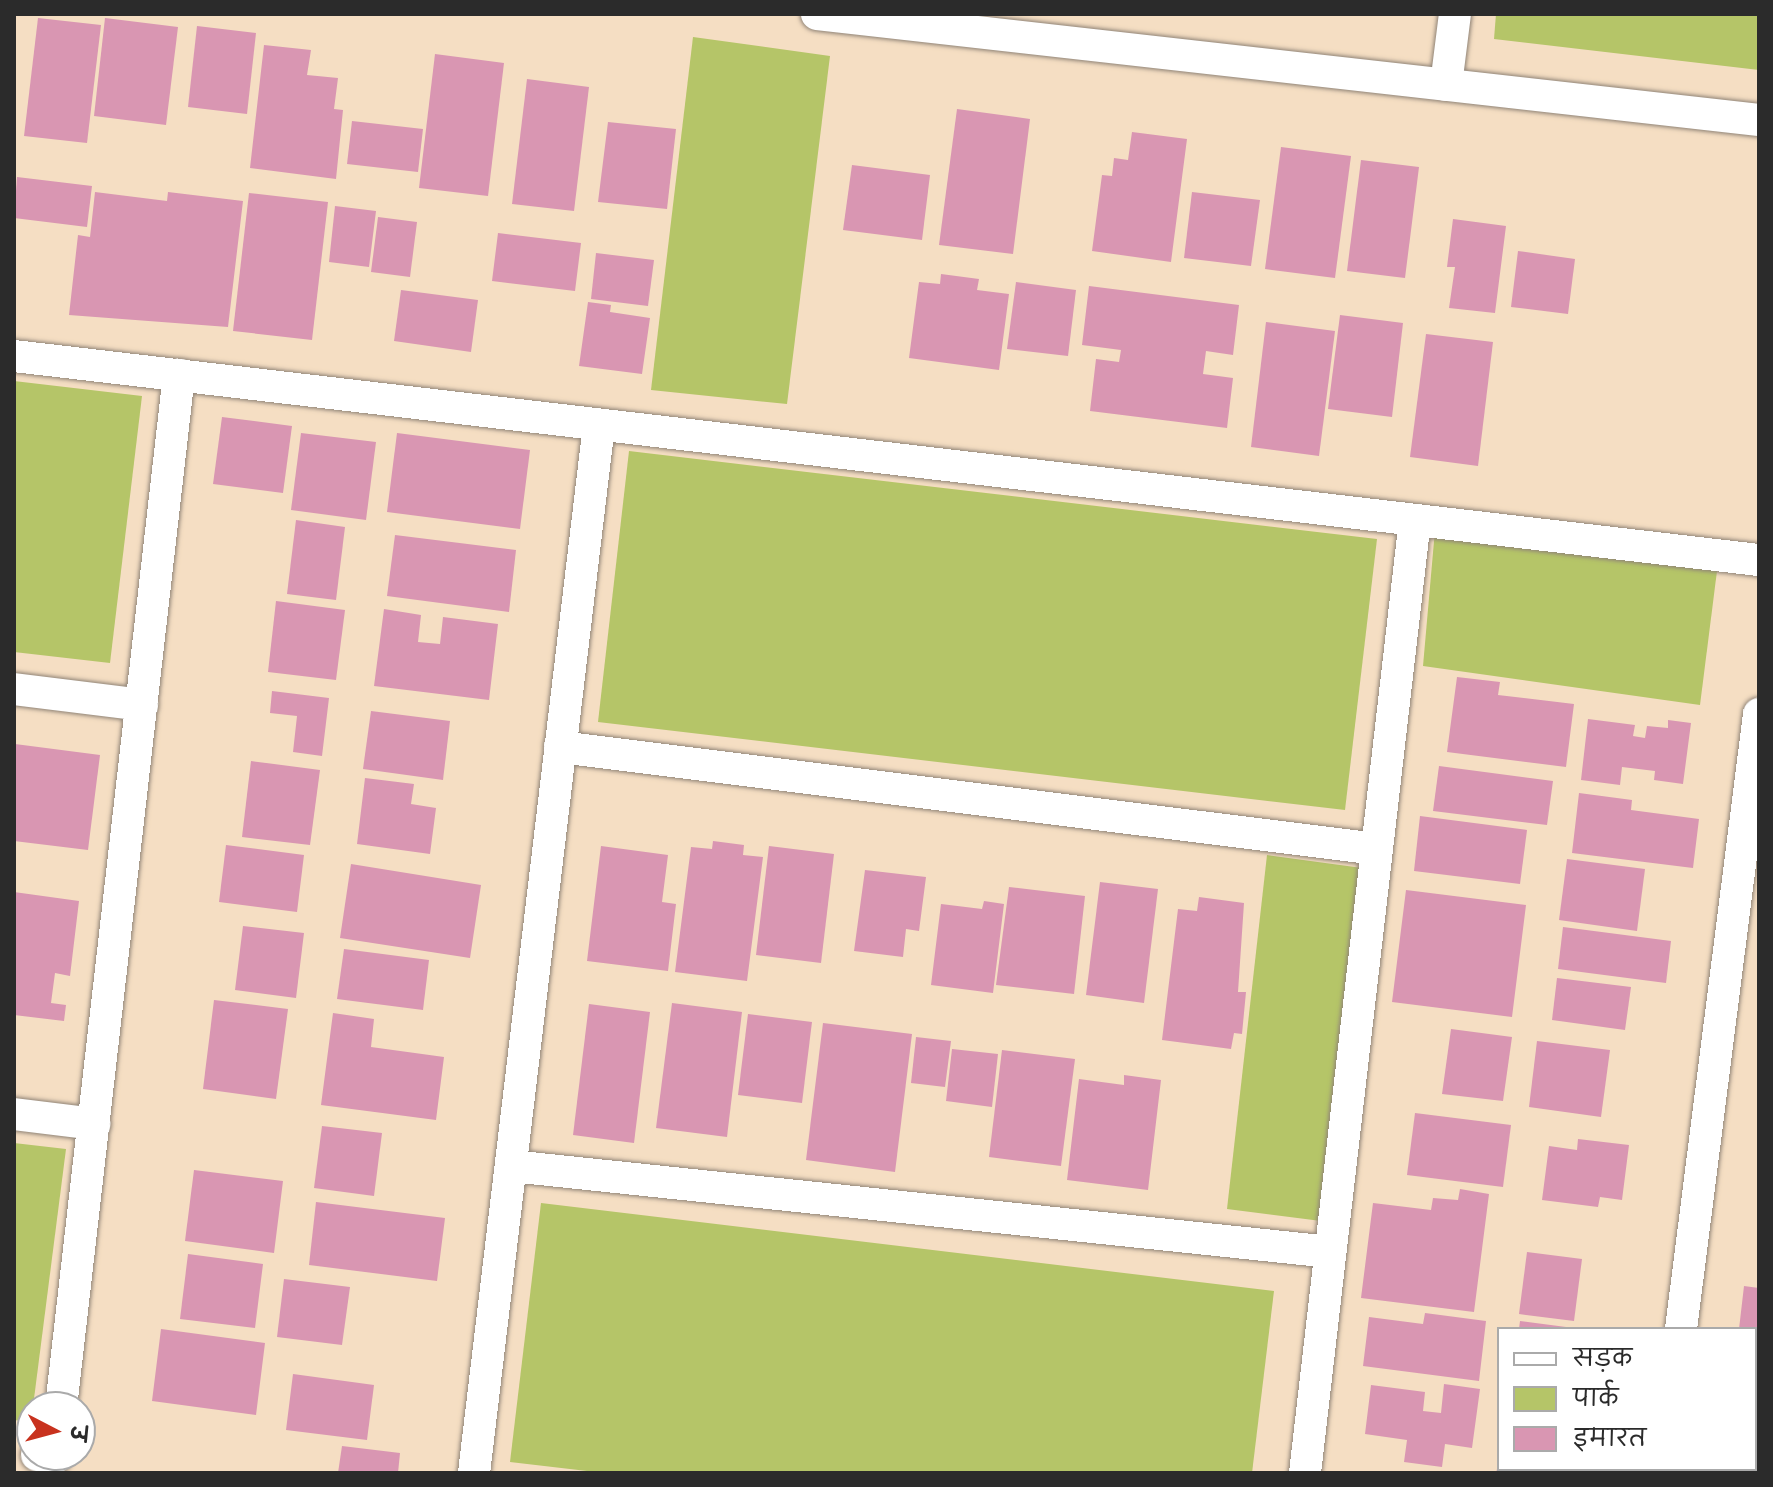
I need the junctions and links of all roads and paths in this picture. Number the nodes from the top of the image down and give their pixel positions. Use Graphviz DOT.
graph roads {
  1 [pos="817,14"];
  2 [pos="1455,14"];
  3 [pos="1446,85"];
  4 [pos="1759,120"];
  5 [pos="14,356"];
  6 [pos="179,375"];
  7 [pos="599,424"];
  8 [pos="1415,520"];
  9 [pos="1759,560"];
  10 [pos="14,689"];
  11 [pos="142,705"];
  12 [pos="1759,714"];
  13 [pos="560,747"];
  14 [pos="1377,849"];
  15 [pos="14,1114"];
  16 [pos="94,1124"];
  17 [pos="511,1166"];
  18 [pos="1330,1252"];
  19 [pos="1681,1327"];
  20 [pos="63,1391"];
  21 [pos="474,1473"];
  22 [pos="1305,1473"];
  1 -- 3 [label="street"];
  2 -- 3 [label="street"];
  3 -- 4 [label="street"];
  5 -- 6 [label="street"];
  6 -- 7 [label="street"];
  6 -- 11 [label="street"];
  7 -- 8 [label="street"];
  7 -- 13 [label="street"];
  8 -- 9 [label="street"];
  8 -- 14 [label="street"];
  10 -- 11 [label="street"];
  11 -- 16 [label="street"];
  12 -- 19 [label="street"];
  13 -- 14 [label="street"];
  13 -- 17 [label="street"];
  14 -- 18 [label="street"];
  15 -- 16 [label="street"];
  16 -- 20 [label="street"];
  17 -- 18 [label="street"];
  17 -- 21 [label="street"];
  18 -- 22 [label="street"];
}
